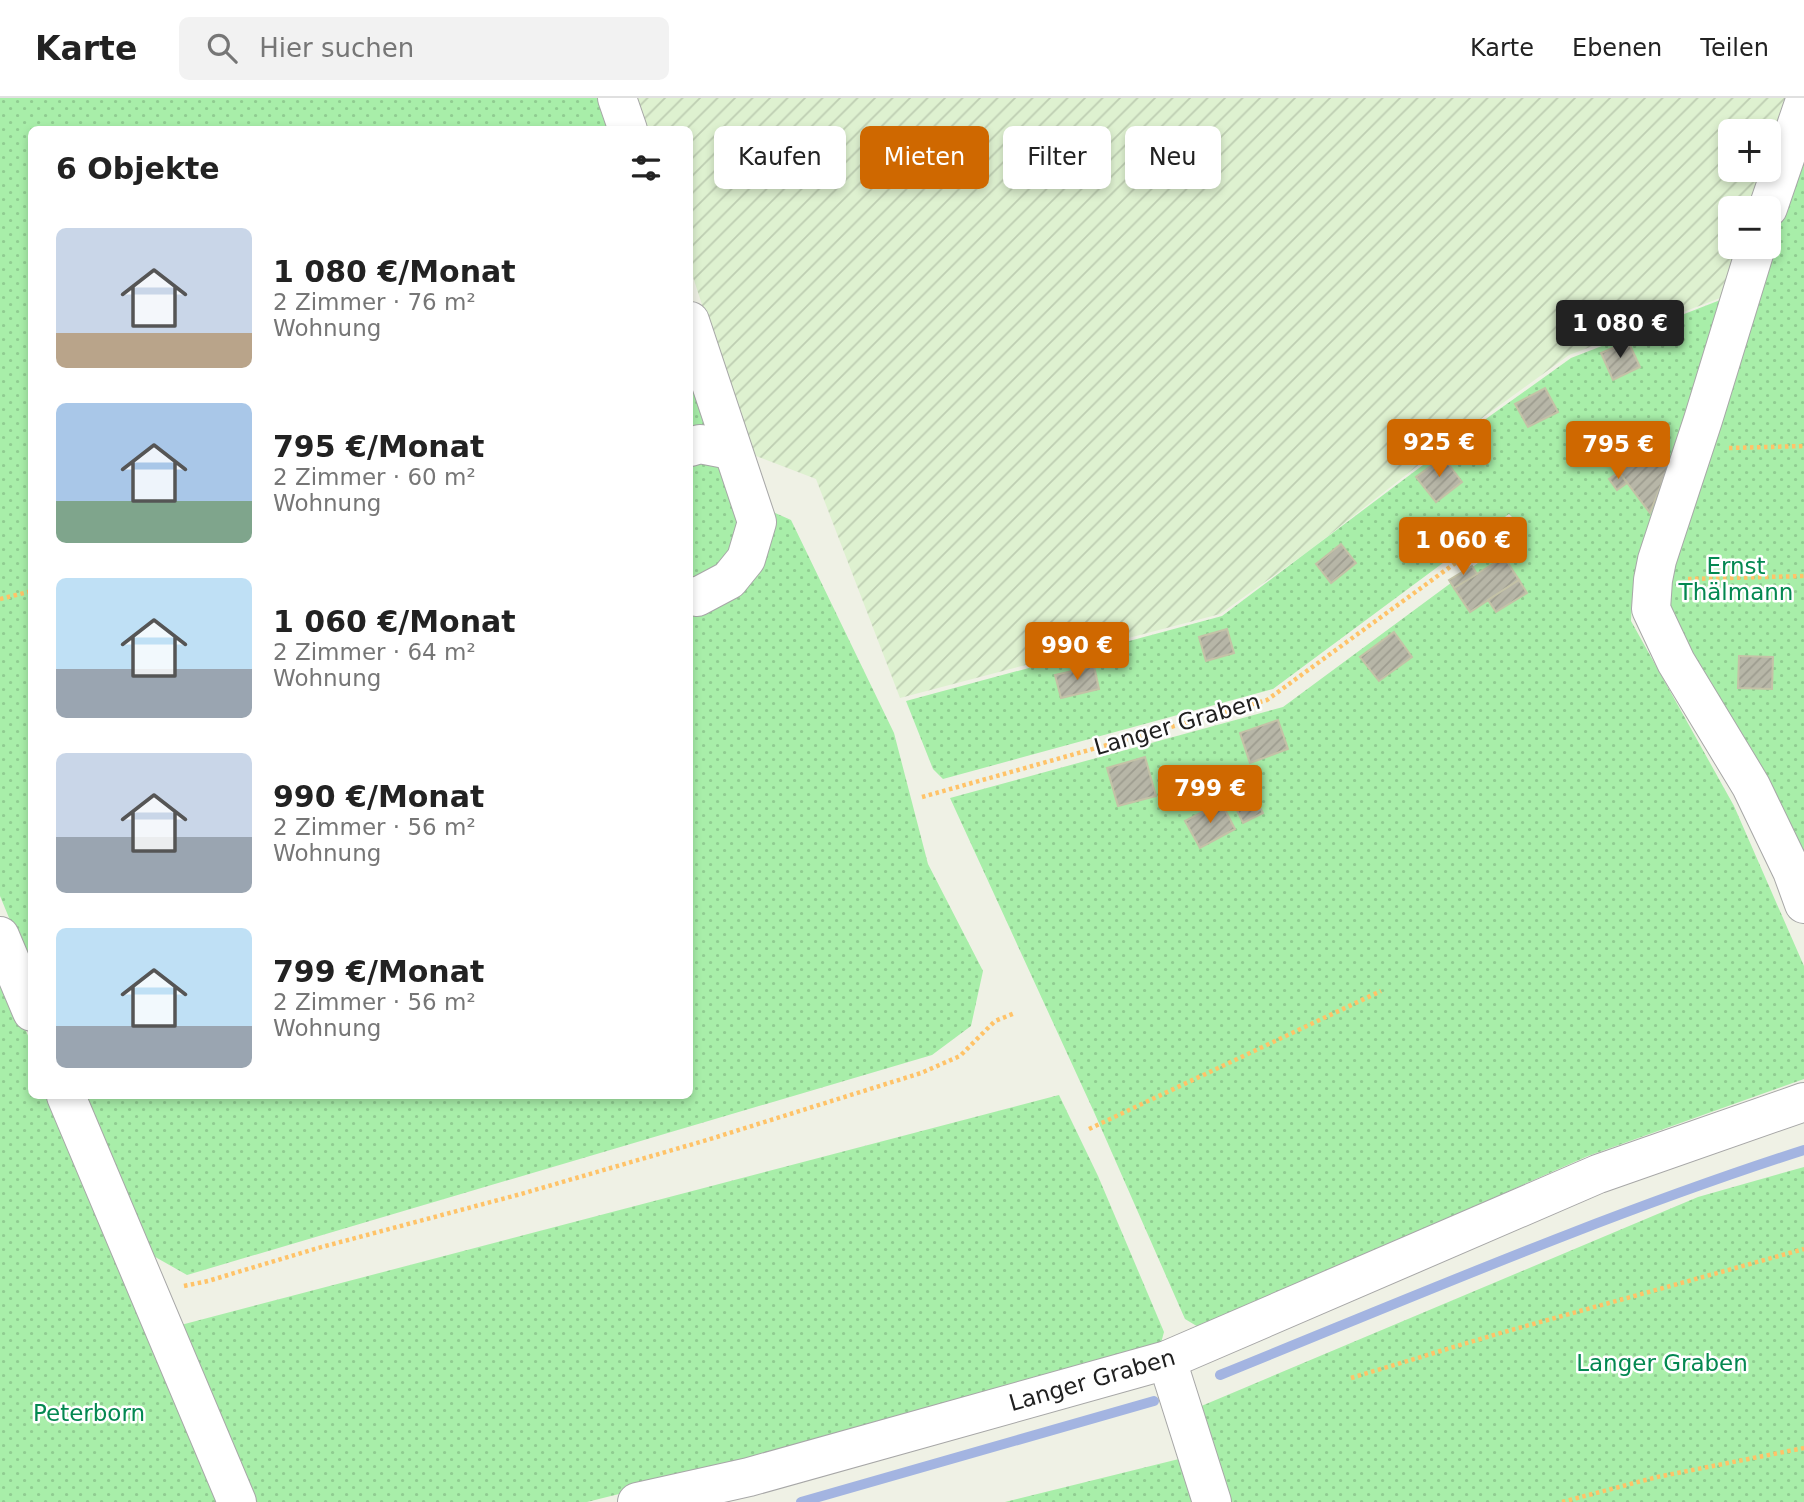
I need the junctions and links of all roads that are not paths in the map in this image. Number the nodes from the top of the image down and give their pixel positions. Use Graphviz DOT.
graph roads {
  1 [pos="617,98"];
  2 [pos="1804,103"];
  3 [pos="627,126"];
  4 [pos="1772,196"];
  5 [pos="1752,259"];
  6 [pos="693,330"];
  7 [pos="693,446"];
  8 [pos="731,450"];
  9 [pos="693,596"];
  10 [pos="1804,904"];
  11 [pos="0,936"];
  12 [pos="28,1002"];
  13 [pos="67,1099"];
  14 [pos="1804,1102"];
  15 [pos="1167,1360"];
  16 [pos="237,1502"];
  17 [pos="637,1502"];
  18 [pos="1212,1502"];
  1 -- 3 [label="street"];
  2 -- 4 [label="street"];
  5 -- 10 [label="street"];
  6 -- 8 [label="street"];
  7 -- 8 [label="street"];
  8 -- 9 [label="street"];
  11 -- 12 [label="street"];
  13 -- 16 [label="street"];
  14 -- 15 [label="street, Langer Graben"];
  15 -- 17 [label="street, Langer Graben"];
  15 -- 18 [label="street"];
}
